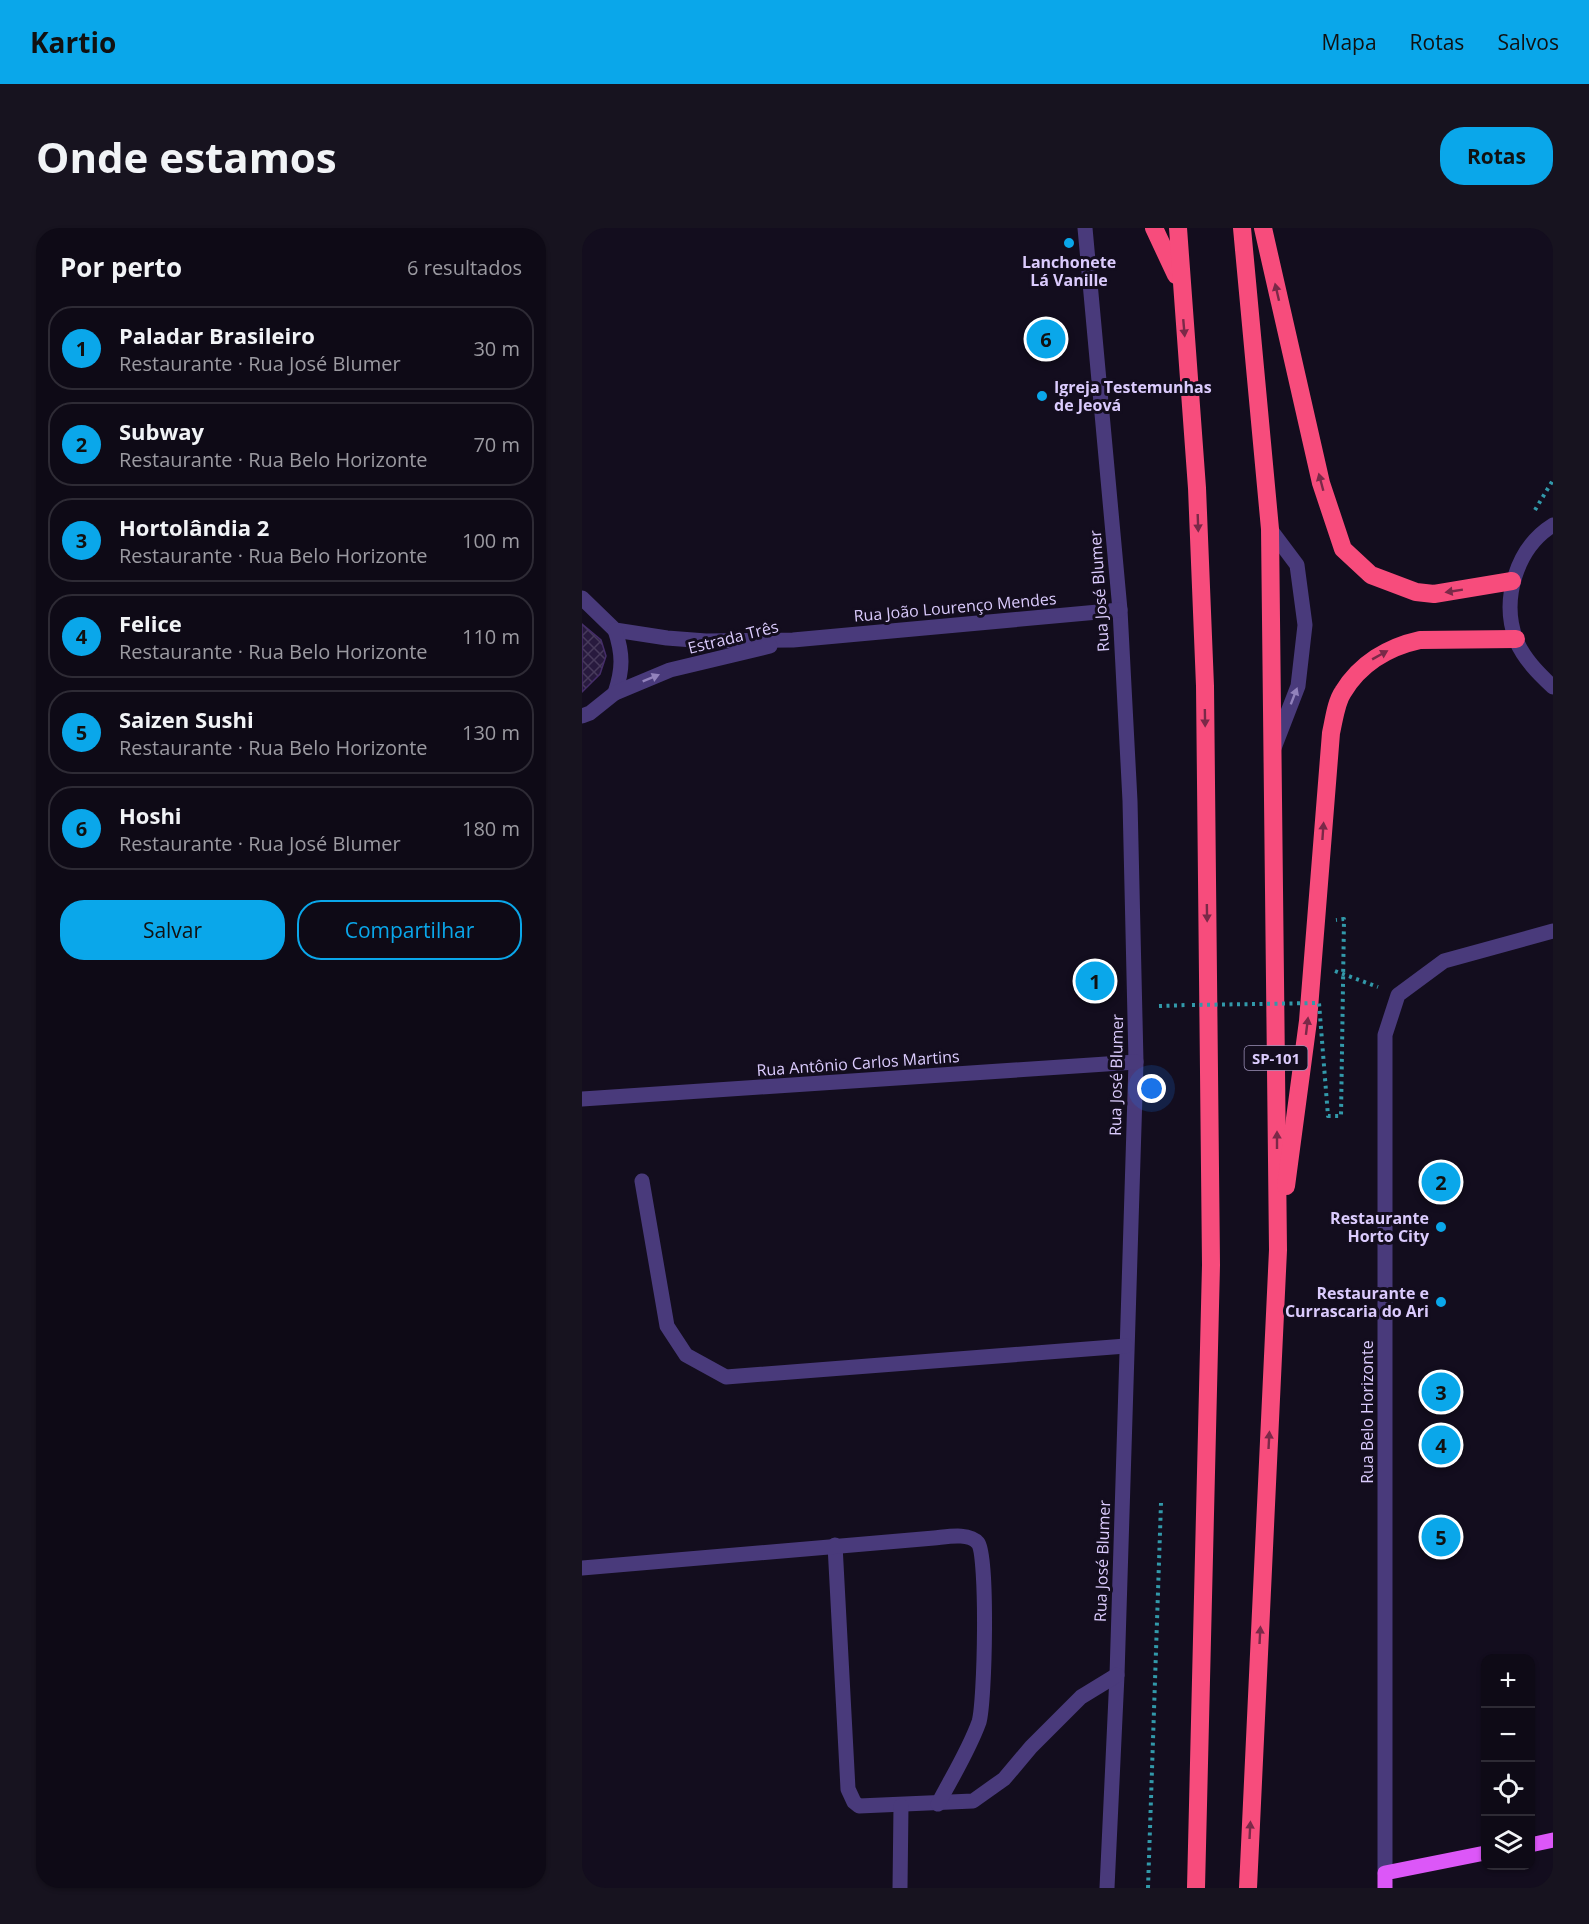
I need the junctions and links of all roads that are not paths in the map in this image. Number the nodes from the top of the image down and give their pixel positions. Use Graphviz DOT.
graph roads {
  1 [pos="1085,228"];
  2 [pos="1154,228"];
  3 [pos="1178,228"];
  4 [pos="1242,228"];
  5 [pos="1263,228"];
  6 [pos="1180,284"];
  7 [pos="1553,512"];
  8 [pos="1553,525"];
  9 [pos="1270,528"];
  10 [pos="1540,537"];
  11 [pos="1512,581"];
  12 [pos="582,598"];
  13 [pos="1120,610"];
  14 [pos="615,630"];
  15 [pos="1516,639"];
  16 [pos="793,640"];
  17 [pos="1553,687"];
  18 [pos="615,693"];
  19 [pos="582,716"];
  20 [pos="1273,751"];
  21 [pos="1553,932"];
  22 [pos="1136,1062"];
  23 [pos="582,1099"];
  24 [pos="642,1180"];
  25 [pos="1278,1250"];
  26 [pos="1126,1346"];
  27 [pos="835,1545"];
  28 [pos="582,1568"];
  29 [pos="1116,1675"];
  30 [pos="938,1804"];
  31 [pos="901,1806"];
  32 [pos="1553,1840"];
  33 [pos="1535,1844"];
  34 [pos="1481,1854"];
  35 [pos="1385,1880"];
  36 [pos="900,1888"];
  37 [pos="1107,1888"];
  38 [pos="1196,1888"];
  39 [pos="1248,1888"];
  1 -- 13 [label="street, Rua José Blumer"];
  2 -- 6 [label="highway"];
  3 -- 6 [label="highway"];
  4 -- 9 [label="highway, SP-101"];
  11 -- 5 [label="highway, one-way"];
  6 -- 38 [label="highway, one-way"];
  7 -- 10 [label="street"];
  8 -- 10 [label="street"];
  9 -- 20 [label="highway, SP-101"];
  20 -- 9 [label="street, one-way"];
  10 -- 11 [label="street"];
  11 -- 15 [label="street"];
  12 -- 14 [label="street"];
  13 -- 16 [label="street, Rua João Lourenço Mendes"];
  13 -- 22 [label="street, Rua José Blumer"];
  14 -- 16 [label="street, Estrada Três"];
  14 -- 18 [label="street"];
  15 -- 17 [label="street"];
  25 -- 15 [label="highway, one-way"];
  18 -- 16 [label="street, Estrada Três, one-way"];
  18 -- 19 [label="street, Estrada Três"];
  25 -- 20 [label="highway, SP-101, one-way"];
  21 -- 35 [label="street, Rua Belo Horizonte"];
  22 -- 23 [label="street, Rua Antônio Carlos Martins"];
  22 -- 26 [label="street, Rua José Blumer"];
  24 -- 26 [label="street"];
  39 -- 25 [label="highway, SP-101, one-way"];
  26 -- 29 [label="street, Rua José Blumer"];
  27 -- 28 [label="street"];
  27 -- 30 [label="street"];
  27 -- 31 [label="street"];
  29 -- 30 [label="street"];
  29 -- 37 [label="street, Rua José Blumer"];
  30 -- 31 [label="street"];
  31 -- 36 [label="street"];
  32 -- 33 [label="main road"];
  34 -- 35 [label="main road"];
}
